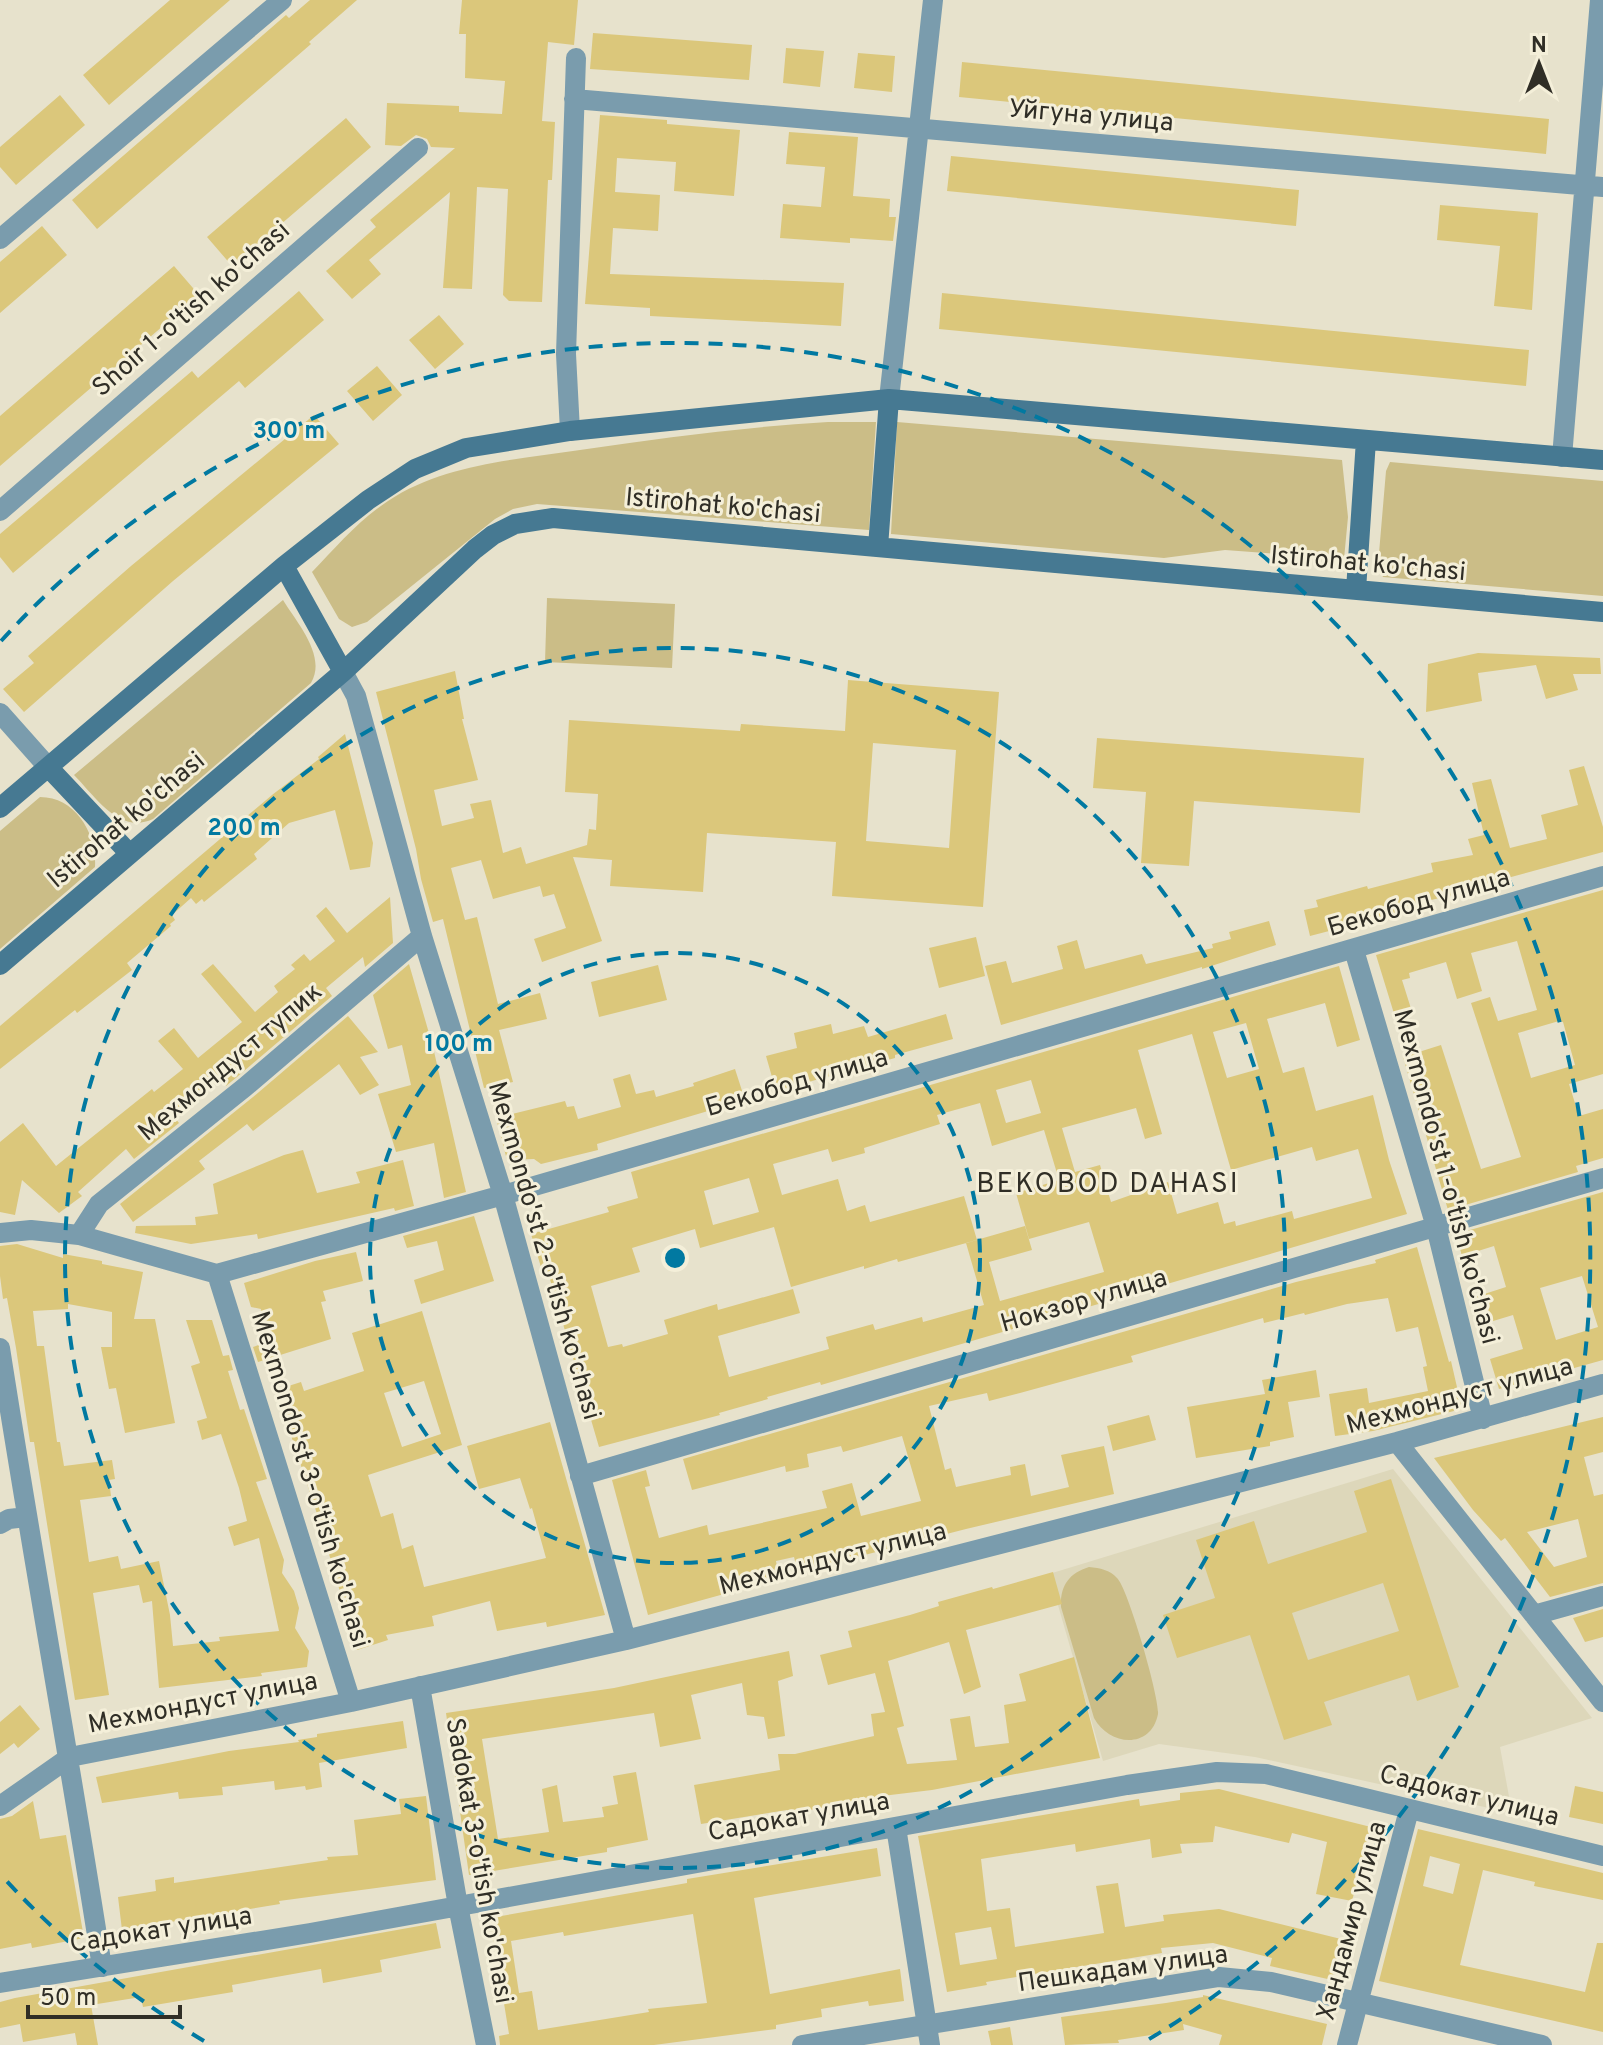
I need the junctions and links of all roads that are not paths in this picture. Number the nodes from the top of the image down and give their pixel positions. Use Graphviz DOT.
graph roads {
  1 [pos="282,0"];
  2 [pos="933,0"];
  3 [pos="1600,0"];
  4 [pos="576,58"];
  5 [pos="574,99"];
  6 [pos="919,128"];
  7 [pos="418,148"];
  8 [pos="1593,186"];
  9 [pos="0,239"];
  10 [pos="889,399"];
  11 [pos="570,431"];
  12 [pos="1366,440"];
  13 [pos="1562,457"];
  14 [pos="1603,460"];
  15 [pos="0,511"];
  16 [pos="878,547"];
  17 [pos="284,566"];
  18 [pos="1356,590"];
  19 [pos="1603,612"];
  20 [pos="343,672"];
  21 [pos="0,713"];
  22 [pos="48,767"];
  23 [pos="0,808"];
  24 [pos="129,853"];
  25 [pos="1603,876"];
  26 [pos="422,936"];
  27 [pos="1354,950"];
  28 [pos="0,965"];
  29 [pos="1603,1178"];
  30 [pos="503,1195"];
  31 [pos="1436,1227"];
  32 [pos="0,1233"];
  33 [pos="79,1235"];
  34 [pos="217,1274"];
  35 [pos="0,1348"];
  36 [pos="1603,1384"];
  37 [pos="1483,1419"];
  38 [pos="1397,1442"];
  39 [pos="580,1476"];
  40 [pos="26,1517"];
  41 [pos="0,1524"];
  42 [pos="1603,1596"];
  43 [pos="1534,1615"];
  44 [pos="626,1640"];
  45 [pos="420,1686"];
  46 [pos="351,1702"];
  47 [pos="1603,1702"];
  48 [pos="70,1757"];
  49 [pos="0,1806"];
  50 [pos="1409,1810"];
  51 [pos="896,1827"];
  52 [pos="1603,1856"];
  53 [pos="458,1906"];
  54 [pos="102,1967"];
  55 [pos="0,1983"];
  56 [pos="1359,2002"];
  57 [pos="928,2035"];
  58 [pos="486,2045"];
  59 [pos="802,2045"];
  60 [pos="1347,2045"];
  61 [pos="1542,2045"];
  1 -- 9 [label="street"];
  2 -- 6 [label="street"];
  3 -- 8 [label="street"];
  4 -- 5 [label="street"];
  5 -- 6 [label="street, Уйгуна улица"];
  5 -- 11 [label="street"];
  6 -- 8 [label="street, Уйгуна улица"];
  6 -- 10 [label="street"];
  7 -- 15 [label="street, Shoir 1-o'tish ko'chasi"];
  8 -- 13 [label="street"];
  10 -- 11 [label="main road"];
  10 -- 12 [label="main road"];
  10 -- 16 [label="main road"];
  11 -- 17 [label="main road"];
  12 -- 13 [label="main road"];
  12 -- 18 [label="main road"];
  13 -- 14 [label="main road"];
  16 -- 18 [label="main road, Istirohat ko'chasi"];
  16 -- 20 [label="main road, Istirohat ko'chasi"];
  17 -- 20 [label="main road, Mexmondo'st 2-o'tish ko'chasi"];
  17 -- 22 [label="main road"];
  18 -- 19 [label="main road, Istirohat ko'chasi"];
  20 -- 24 [label="main road, Istirohat ko'chasi"];
  20 -- 26 [label="street, Mexmondo'st 2-o'tish ko'chasi"];
  21 -- 22 [label="street"];
  22 -- 23 [label="main road"];
  22 -- 24 [label="main road"];
  24 -- 28 [label="main road, Istirohat ko'chasi"];
  25 -- 27 [label="street, Бекобод улица"];
  26 -- 30 [label="street, Mexmondo'st 2-o'tish ko'chasi"];
  26 -- 33 [label="street, Мехмондуст тупик"];
  27 -- 30 [label="street, Бекобод улица"];
  27 -- 31 [label="street, Mexmondo'st 1-o'tish ko'chasi"];
  29 -- 31 [label="street, Нокзор улица"];
  30 -- 34 [label="street, Бекобод улица"];
  30 -- 39 [label="street, Mexmondo'st 2-o'tish ko'chasi"];
  31 -- 37 [label="street, Mexmondo'st 1-o'tish ko'chasi"];
  31 -- 39 [label="street, Нокзор улица"];
  32 -- 33 [label="street"];
  33 -- 34 [label="street"];
  34 -- 46 [label="street, Mexmondo'st 3-o'tish ko'chasi"];
  35 -- 40 [label="street, Мехмондуст улица"];
  36 -- 37 [label="street, Мехмондуст улица"];
  37 -- 38 [label="street, Мехмондуст улица"];
  38 -- 43 [label="street"];
  38 -- 44 [label="street, Мехмондуст улица"];
  39 -- 44 [label="street, Mexmondo'st 2-o'tish ko'chasi"];
  40 -- 41 [label="street"];
  40 -- 48 [label="street, Мехмондуст улица"];
  42 -- 43 [label="street"];
  43 -- 47 [label="street"];
  44 -- 45 [label="street, Мехмондуст улица"];
  45 -- 46 [label="street, Мехмондуст улица"];
  45 -- 53 [label="street, Sadokat 3-o'tish ko'chasi"];
  46 -- 48 [label="street, Мехмондуст улица"];
  48 -- 49 [label="street"];
  48 -- 54 [label="street, Мехмондуст улица"];
  50 -- 51 [label="street, Садокат улица"];
  50 -- 52 [label="street, Садокат улица"];
  50 -- 56 [label="street, Хандамир улица"];
  51 -- 53 [label="street, Садокат улица"];
  51 -- 57 [label="street"];
  53 -- 54 [label="street, Садокат улица"];
  53 -- 58 [label="street, Sadokat 3-o'tish ko'chasi"];
  54 -- 55 [label="street, Садокат улица"];
  56 -- 57 [label="street, Пешкадам улица"];
  56 -- 60 [label="street, Хандамир улица"];
  56 -- 61 [label="street, Пешкадам улица"];
  57 -- 59 [label="street, Пешкадам улица"];
}
